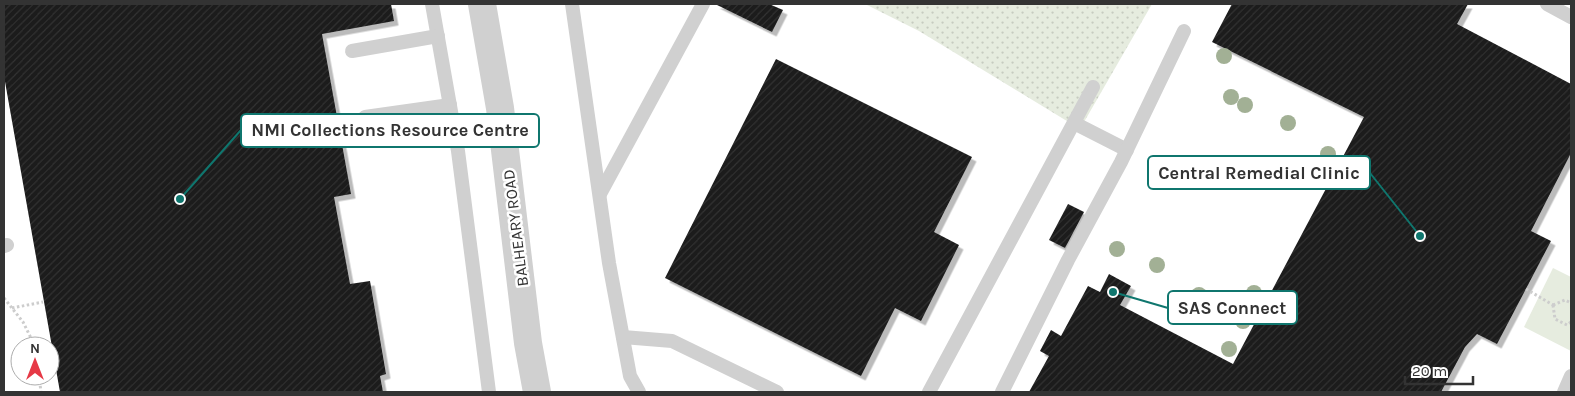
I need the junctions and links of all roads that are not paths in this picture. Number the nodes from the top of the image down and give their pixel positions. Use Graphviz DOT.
graph roads {
  1 [pos="432,4"];
  2 [pos="482,4"];
  3 [pos="572,4"];
  4 [pos="703,4"];
  5 [pos="1547,4"];
  6 [pos="1571,17"];
  7 [pos="1184,31"];
  8 [pos="438,36"];
  9 [pos="352,51"];
  10 [pos="1092,87"];
  11 [pos="450,104"];
  12 [pos="365,117"];
  13 [pos="1074,123"];
  14 [pos="1127,150"];
  15 [pos="600,194"];
  16 [pos="623,337"];
  17 [pos="1571,376"];
  18 [pos="489,392"];
  19 [pos="538,392"];
  20 [pos="639,392"];
  21 [pos="777,392"];
  22 [pos="929,392"];
  23 [pos="1002,392"];
  24 [pos="1564,392"];
  1 -- 8 [label="lane"];
  2 -- 19 [label="street, BALHEARY ROAD"];
  3 -- 15 [label="lane"];
  4 -- 15 [label="lane"];
  5 -- 6 [label="lane"];
  7 -- 14 [label="lane"];
  8 -- 9 [label="lane"];
  8 -- 11 [label="lane"];
  10 -- 13 [label="lane"];
  11 -- 12 [label="lane"];
  11 -- 18 [label="lane"];
  13 -- 14 [label="lane"];
  13 -- 22 [label="lane"];
  14 -- 23 [label="lane"];
  15 -- 16 [label="lane"];
  16 -- 20 [label="lane"];
  16 -- 21 [label="lane"];
  17 -- 24 [label="lane"];
}
